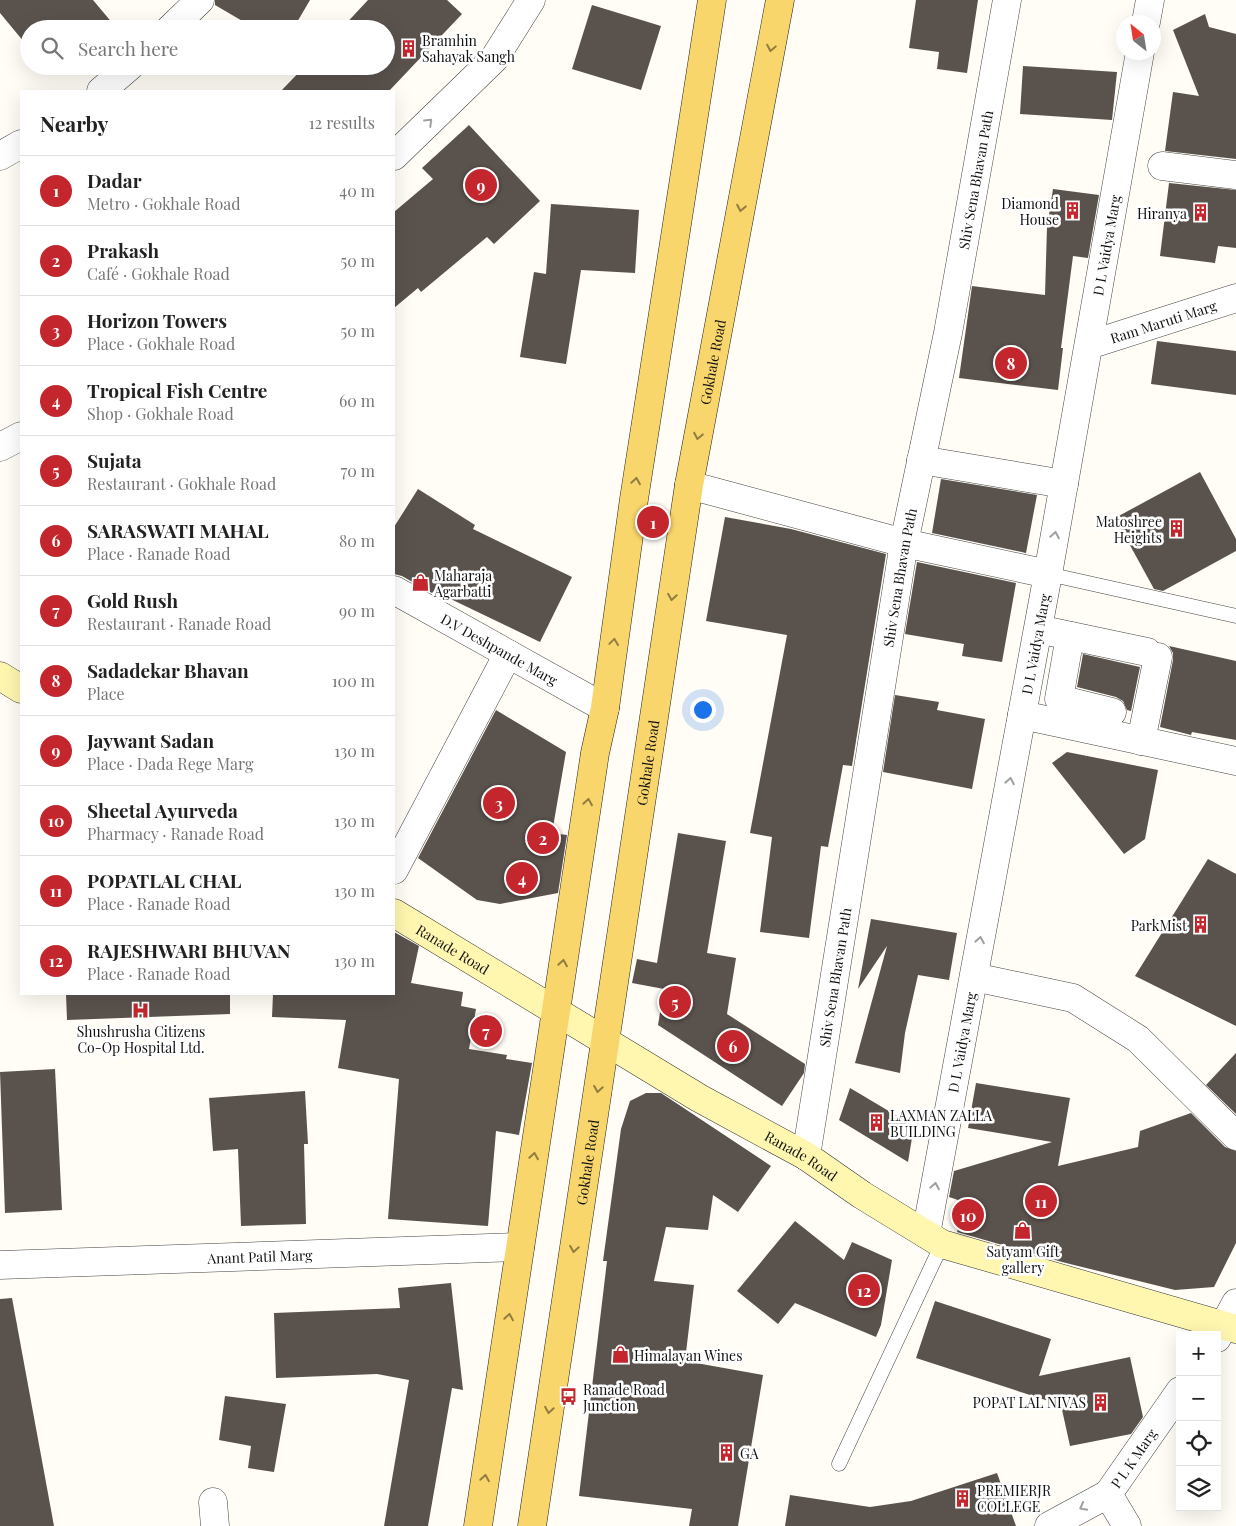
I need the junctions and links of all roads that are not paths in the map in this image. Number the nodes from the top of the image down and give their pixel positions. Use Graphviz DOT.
graph roads {
  1 [pos="200,0"];
  2 [pos="531,0"];
  3 [pos="712,0"];
  4 [pos="780,0"];
  5 [pos="1007,0"];
  6 [pos="1150,0"];
  7 [pos="1147,15"];
  8 [pos="179,20"];
  9 [pos="1139,60"];
  10 [pos="120,75"];
  11 [pos="102,90"];
  12 [pos="20,145"];
  13 [pos="395,155"];
  14 [pos="0,156"];
  15 [pos="1162,166"];
  16 [pos="1236,175"];
  17 [pos="1236,298"];
  18 [pos="1088,345"];
  19 [pos="20,437"];
  20 [pos="0,447"];
  21 [pos="921,460"];
  22 [pos="1064,484"];
  23 [pos="689,485"];
  24 [pos="904,543"];
  25 [pos="1048,574"];
  26 [pos="395,591"];
  27 [pos="1236,616"];
  28 [pos="1036,637"];
  29 [pos="1069,644"];
  30 [pos="508,654"];
  31 [pos="0,676"];
  32 [pos="20,688"];
  33 [pos="605,708"];
  34 [pos="1112,712"];
  35 [pos="1022,715"];
  36 [pos="1140,740"];
  37 [pos="1229,753"];
  38 [pos="395,868"];
  39 [pos="395,914"];
  40 [pos="974,977"];
  41 [pos="556,1011"];
  42 [pos="605,1040"];
  43 [pos="1236,1136"];
  44 [pos="806,1156"];
  45 [pos="934,1239"];
  46 [pos="520,1247"];
  47 [pos="0,1265"];
  48 [pos="1236,1302"];
  49 [pos="1226,1331"];
  50 [pos="1176,1397"];
  51 [pos="839,1464"];
  52 [pos="1108,1494"];
  53 [pos="478,1526"];
  54 [pos="532,1526"];
  55 [pos="1049,1526"];
  56 [pos="1127,1526"];
  1 -- 8 [label="street"];
  13 -- 2 [label="street, one-way"];
  33 -- 3 [label="main road, one-way"];
  4 -- 23 [label="main road, Gokhale Road, one-way"];
  5 -- 21 [label="street, Shiv Sena Bhavan Path"];
  6 -- 7 [label="street"];
  9 -- 18 [label="street, D L Vaidya Marg"];
  10 -- 11 [label="street"];
  12 -- 14 [label="street"];
  15 -- 16 [label="street"];
  17 -- 18 [label="street, Ram Maruti Marg"];
  18 -- 22 [label="street, D L Vaidya Marg"];
  19 -- 20 [label="street"];
  21 -- 22 [label="street"];
  21 -- 24 [label="street, Shiv Sena Bhavan Path"];
  25 -- 22 [label="street, D L Vaidya Marg, one-way"];
  23 -- 24 [label="street"];
  23 -- 42 [label="main road, Gokhale Road, one-way"];
  24 -- 25 [label="street"];
  24 -- 44 [label="street, Shiv Sena Bhavan Path"];
  25 -- 27 [label="lane"];
  25 -- 28 [label="street, D L Vaidya Marg"];
  26 -- 30 [label="street, D.V Deshpande Marg"];
  28 -- 29 [label="street"];
  28 -- 35 [label="street, D L Vaidya Marg"];
  29 -- 34 [label="street"];
  29 -- 36 [label="street"];
  30 -- 33 [label="street, D.V Deshpande Marg"];
  30 -- 38 [label="street"];
  31 -- 32 [label="street"];
  41 -- 33 [label="main road, one-way"];
  35 -- 36 [label="street"];
  40 -- 35 [label="street, D L Vaidya Marg, one-way"];
  36 -- 37 [label="street"];
  39 -- 41 [label="street, Ranade Road"];
  40 -- 43 [label="street"];
  45 -- 40 [label="street, D L Vaidya Marg, one-way"];
  41 -- 42 [label="street, Ranade Road"];
  46 -- 41 [label="main road, one-way"];
  42 -- 44 [label="street, Ranade Road"];
  42 -- 54 [label="main road, Gokhale Road, one-way"];
  44 -- 45 [label="street, Ranade Road"];
  45 -- 49 [label="street, Ranade Road"];
  45 -- 51 [label="lane"];
  46 -- 47 [label="street, Anant Patil Marg"];
  53 -- 46 [label="main road, one-way"];
  48 -- 49 [label="street"];
  50 -- 52 [label="street, P L K Marg"];
  52 -- 55 [label="street, P L K Marg, one-way"];
  52 -- 56 [label="street"];
}
